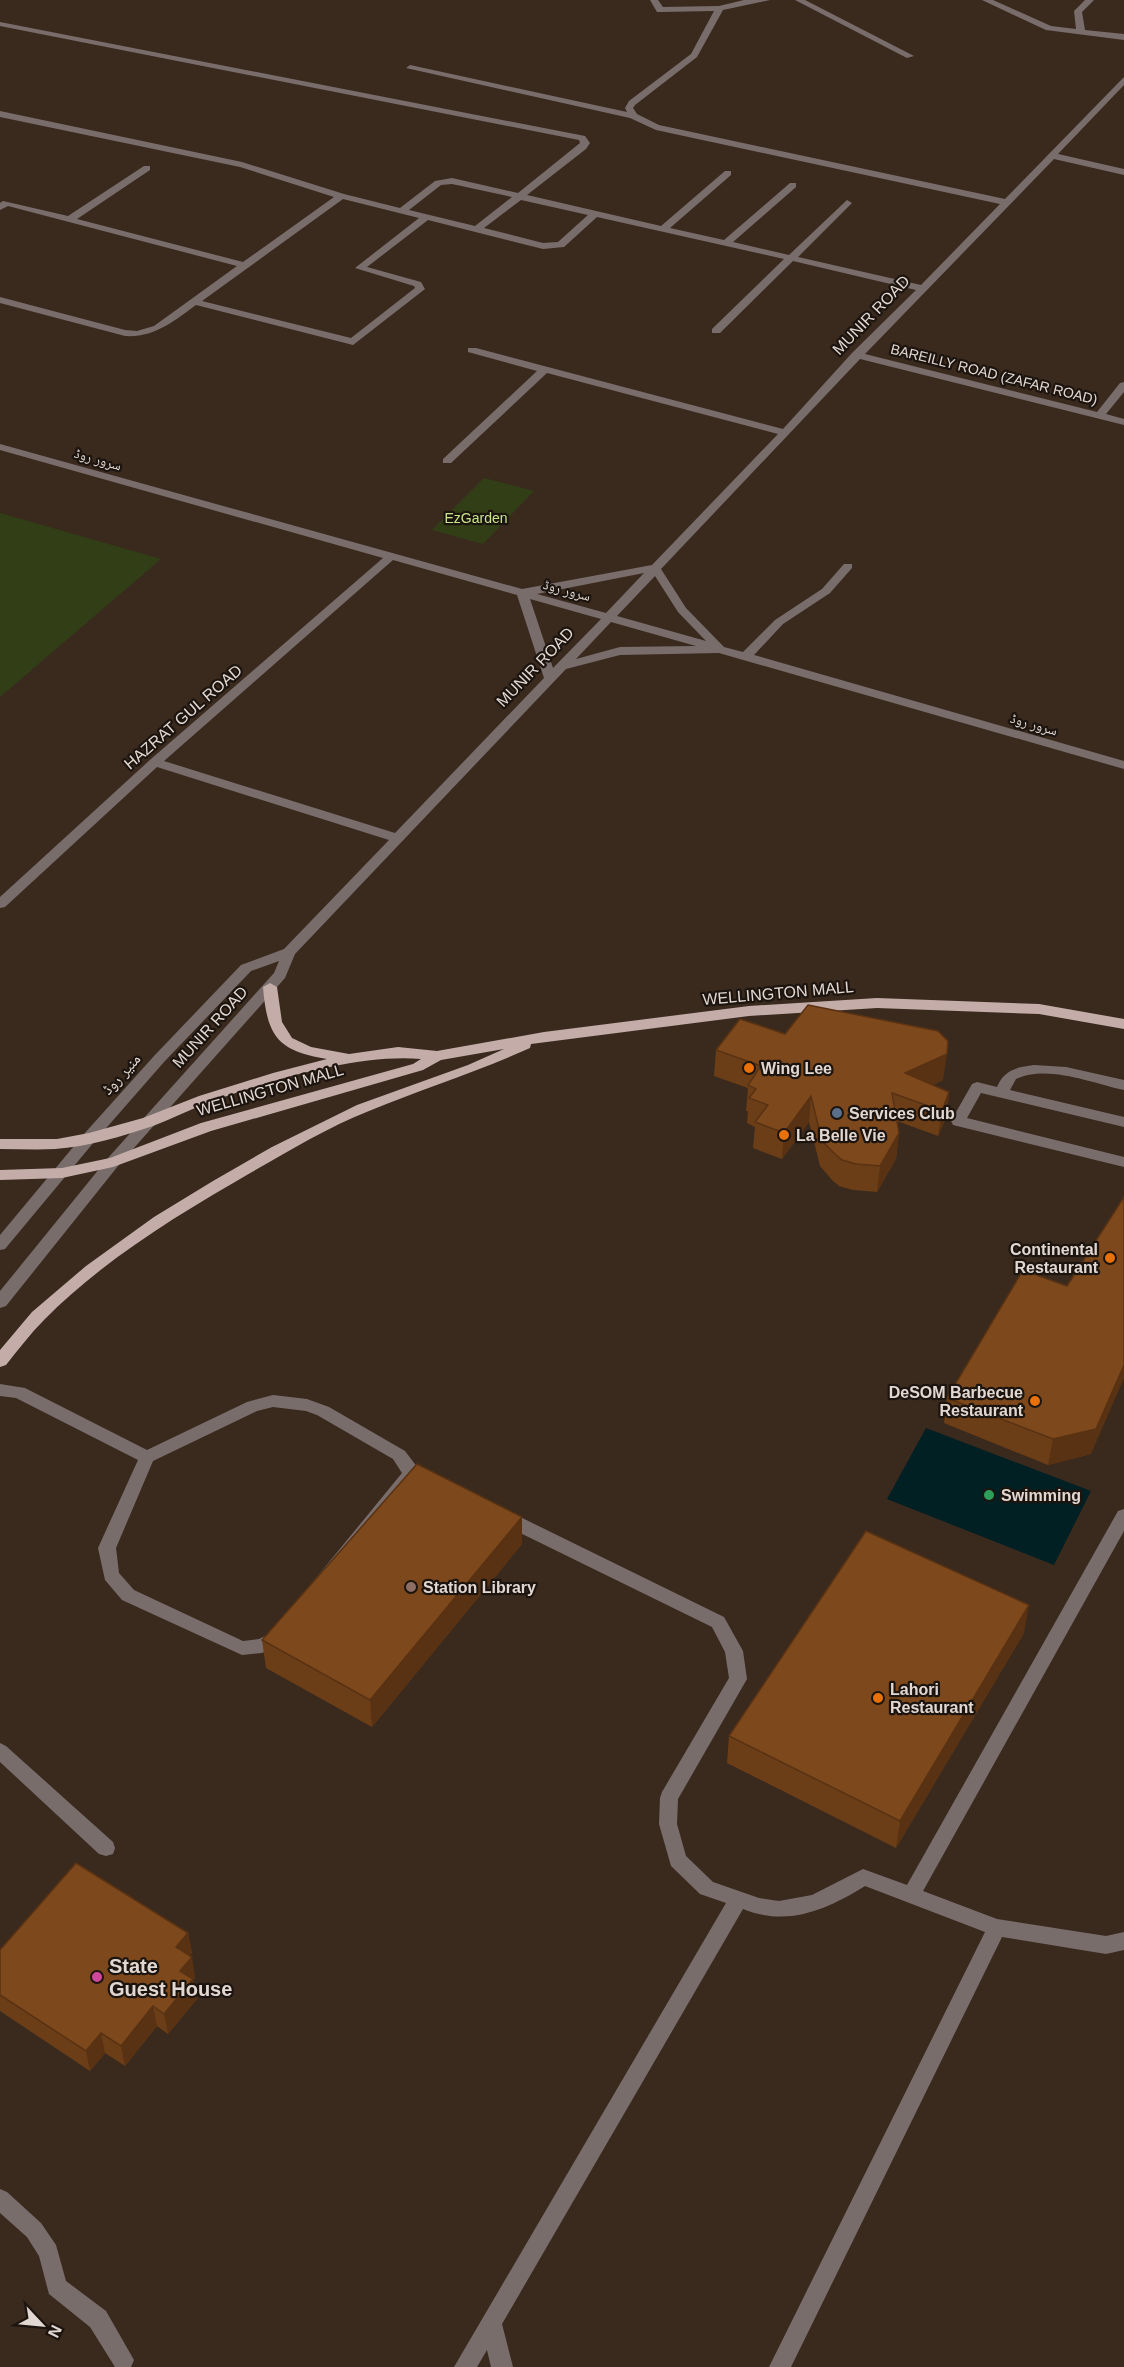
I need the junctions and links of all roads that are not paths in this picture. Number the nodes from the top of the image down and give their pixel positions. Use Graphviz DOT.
graph roads {
  1 [pos="654,0"];
  2 [pos="766,0"];
  3 [pos="799,0"];
  4 [pos="986,0"];
  5 [pos="1090,0"];
  6 [pos="720,8"];
  7 [pos="0,24"];
  8 [pos="1081,31"];
  9 [pos="1124,37"];
  10 [pos="910,56"];
  11 [pos="410,68"];
  12 [pos="1124,80"];
  13 [pos="0,114"];
  14 [pos="633,116"];
  15 [pos="1053,156"];
  16 [pos="147,168"];
  17 [pos="1124,172"];
  18 [pos="728,173"];
  19 [pos="793,185"];
  20 [pos="341,196"];
  21 [pos="520,196"];
  22 [pos="1006,202"];
  23 [pos="847,203"];
  24 [pos="0,207"];
  25 [pos="402,211"];
  26 [pos="596,213"];
  27 [pos="427,217"];
  28 [pos="70,219"];
  29 [pos="664,228"];
  30 [pos="477,229"];
  31 [pos="726,243"];
  32 [pos="788,258"];
  33 [pos="244,265"];
  34 [pos="922,288"];
  35 [pos="0,300"];
  36 [pos="196,302"];
  37 [pos="716,331"];
  38 [pos="472,350"];
  39 [pos="856,355"];
  40 [pos="544,370"];
  41 [pos="1124,385"];
  42 [pos="1099,416"];
  43 [pos="1124,422"];
  44 [pos="785,433"];
  45 [pos="0,447"];
  46 [pos="447,461"];
  47 [pos="390,557"];
  48 [pos="848,566"];
  49 [pos="655,568"];
  50 [pos="522,593"];
  51 [pos="608,617"];
  52 [pos="720,649"];
  53 [pos="746,656"];
  54 [pos="560,667"];
  55 [pos="550,677"];
  56 [pos="155,762"];
  57 [pos="1124,765"];
  58 [pos="398,838"];
  59 [pos="0,904"];
  60 [pos="289,952"];
  61 [pos="270,987"];
  62 [pos="1124,1024"];
  63 [pos="544,1037"];
  64 [pos="437,1056"];
  65 [pos="352,1058"];
  66 [pos="1124,1085"];
  67 [pos="1002,1093"];
  68 [pos="148,1122"];
  69 [pos="1124,1122"];
  70 [pos="89,1138"];
  71 [pos="0,1144"];
  72 [pos="113,1162"];
  73 [pos="1124,1162"];
  74 [pos="62,1173"];
  75 [pos="0,1175"];
  76 [pos="0,1245"];
  77 [pos="0,1302"];
  78 [pos="0,1361"];
  79 [pos="0,1390"];
  80 [pos="147,1457"];
  81 [pos="413,1472"];
  82 [pos="434,1482"];
  83 [pos="487,1508"];
  84 [pos="1124,1516"];
  85 [pos="0,1750"];
  86 [pos="106,1848"];
  87 [pos="911,1894"];
  88 [pos="739,1899"];
  89 [pos="997,1929"];
  90 [pos="1124,1941"];
  91 [pos="0,2199"];
  92 [pos="491,2323"];
  93 [pos="123,2360"];
  94 [pos="465,2367"];
  95 [pos="502,2367"];
  96 [pos="780,2367"];
  1 -- 6 [label="street"];
  2 -- 6 [label="street"];
  3 -- 10 [label="street"];
  4 -- 8 [label="street"];
  5 -- 8 [label="street"];
  6 -- 14 [label="street"];
  7 -- 21 [label="street"];
  8 -- 9 [label="street"];
  11 -- 14 [label="street"];
  12 -- 15 [label="street, MUNIR ROAD"];
  13 -- 20 [label="street"];
  14 -- 22 [label="street"];
  15 -- 17 [label="street"];
  15 -- 22 [label="street, MUNIR ROAD"];
  16 -- 28 [label="street"];
  18 -- 29 [label="street"];
  19 -- 31 [label="street"];
  20 -- 25 [label="street"];
  20 -- 33 [label="street"];
  21 -- 25 [label="street"];
  21 -- 26 [label="street"];
  21 -- 30 [label="street"];
  22 -- 34 [label="street, MUNIR ROAD"];
  23 -- 32 [label="street"];
  24 -- 28 [label="street"];
  25 -- 27 [label="street"];
  26 -- 29 [label="street"];
  26 -- 30 [label="street"];
  27 -- 30 [label="street"];
  27 -- 36 [label="street"];
  28 -- 33 [label="street"];
  29 -- 31 [label="street"];
  31 -- 32 [label="street"];
  32 -- 34 [label="street"];
  32 -- 37 [label="street"];
  33 -- 36 [label="street"];
  34 -- 39 [label="street, MUNIR ROAD"];
  35 -- 36 [label="street"];
  38 -- 40 [label="street"];
  39 -- 42 [label="street, BAREILLY ROAD (ZAFAR ROAD)"];
  39 -- 44 [label="street, MUNIR ROAD"];
  40 -- 44 [label="street"];
  40 -- 46 [label="street"];
  41 -- 42 [label="street"];
  42 -- 43 [label="street, BAREILLY ROAD (ZAFAR ROAD)"];
  44 -- 49 [label="street, MUNIR ROAD"];
  45 -- 47 [label="street, سرور روڈ"];
  47 -- 50 [label="street, سرور روڈ"];
  47 -- 56 [label="street, HAZRAT GUL ROAD"];
  48 -- 53 [label="street"];
  49 -- 50 [label="street"];
  49 -- 51 [label="street, MUNIR ROAD"];
  49 -- 52 [label="street"];
  50 -- 51 [label="street, سرور روڈ"];
  50 -- 55 [label="street"];
  51 -- 52 [label="street, سرور روڈ"];
  51 -- 54 [label="street, MUNIR ROAD"];
  52 -- 53 [label="street, سرور روڈ"];
  52 -- 54 [label="street"];
  53 -- 57 [label="street, سرور روڈ"];
  54 -- 55 [label="street, MUNIR ROAD"];
  55 -- 58 [label="street, MUNIR ROAD"];
  56 -- 58 [label="street"];
  56 -- 59 [label="street, HAZRAT GUL ROAD"];
  58 -- 60 [label="street, MUNIR ROAD"];
  60 -- 61 [label="street, MUNIR ROAD"];
  60 -- 70 [label="street, منیر روڈ"];
  61 -- 65 [label="main road"];
  61 -- 68 [label="street, MUNIR ROAD"];
  62 -- 63 [label="main road, WELLINGTON MALL"];
  63 -- 64 [label="main road, WELLINGTON MALL"];
  63 -- 78 [label="main road"];
  64 -- 65 [label="main road, WELLINGTON MALL"];
  64 -- 72 [label="main road, WELLINGTON MALL"];
  65 -- 68 [label="main road, WELLINGTON MALL"];
  66 -- 67 [label="street"];
  67 -- 69 [label="street"];
  67 -- 73 [label="street"];
  68 -- 70 [label="main road, WELLINGTON MALL"];
  68 -- 72 [label="street, MUNIR ROAD"];
  70 -- 71 [label="main road, WELLINGTON MALL"];
  70 -- 74 [label="street, منیر روڈ"];
  72 -- 74 [label="main road, WELLINGTON MALL"];
  72 -- 77 [label="street, MUNIR ROAD"];
  74 -- 75 [label="main road, WELLINGTON MALL"];
  74 -- 76 [label="street, منیر روڈ"];
  79 -- 80 [label="street"];
  80 -- 81 [label="street"];
  80 -- 81 [label="street"];
  81 -- 82 [label="street"];
  83 -- 88 [label="street"];
  84 -- 87 [label="street"];
  85 -- 86 [label="street"];
  87 -- 88 [label="street"];
  87 -- 89 [label="street"];
  88 -- 92 [label="street"];
  89 -- 90 [label="street"];
  89 -- 96 [label="street"];
  91 -- 93 [label="street"];
  92 -- 94 [label="street"];
  92 -- 95 [label="street"];
}
